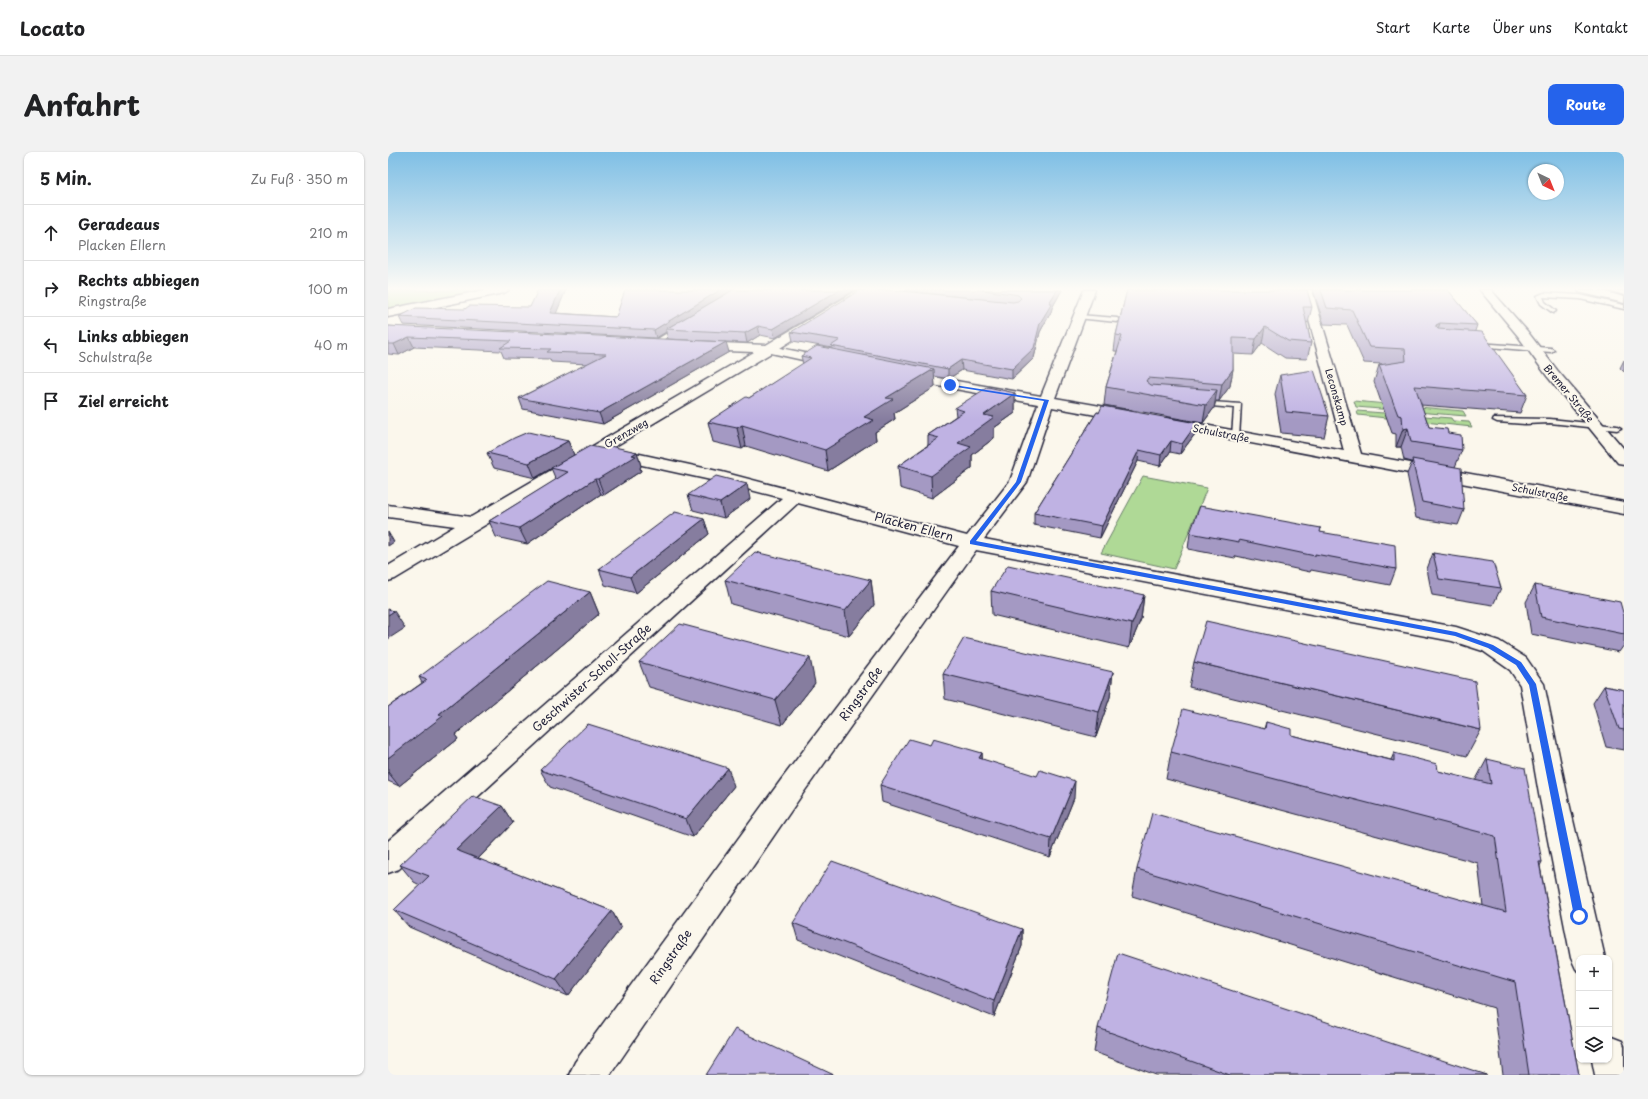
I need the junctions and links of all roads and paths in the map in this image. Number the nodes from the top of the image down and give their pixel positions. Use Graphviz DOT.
graph roads {
  1 [pos="671,333"];
  2 [pos="795,333"];
  3 [pos="1073,333"];
  4 [pos="1319,333"];
  5 [pos="1522,333"];
  6 [pos="1536,333"];
  7 [pos="638,343"];
  8 [pos="654,343"];
  9 [pos="1473,344"];
  10 [pos="1532,348"];
  11 [pos="769,349"];
  12 [pos="1551,350"];
  13 [pos="1561,362"];
  14 [pos="843,364"];
  15 [pos="888,373"];
  16 [pos="1046,400"];
  17 [pos="1194,402"];
  18 [pos="1497,420"];
  19 [pos="1602,421"];
  20 [pos="1620,432"];
  21 [pos="1236,436"];
  22 [pos="596,450"];
  23 [pos="1354,458"];
  24 [pos="1624,459"];
  25 [pos="795,496"];
  26 [pos="1624,508"];
  27 [pos="388,511"];
  28 [pos="474,523"];
  29 [pos="972,542"];
  30 [pos="388,575"];
  31 [pos="388,860"];
  32 [pos="1587,955"];
  33 [pos="1611,1063"];
  34 [pos="588,1075"];
  35 [pos="1614,1075"];
  1 -- 8 [label="lane"];
  2 -- 11 [label="street, Grenzweg"];
  3 -- 16 [label="street, Ringstraße"];
  4 -- 23 [label="street, Leconskamp"];
  5 -- 10 [label="street, Bremer Straße"];
  6 -- 12 [label="street, Bremer Straße"];
  7 -- 8 [label="street"];
  8 -- 11 [label="street"];
  9 -- 10 [label="lane"];
  10 -- 12 [label="lane"];
  10 -- 19 [label="street, Bremer Straße"];
  11 -- 14 [label="street"];
  11 -- 22 [label="street, Grenzweg"];
  12 -- 13 [label="street, Bremer Straße"];
  15 -- 16 [label="street, Schulstraße"];
  16 -- 21 [label="street, Schulstraße"];
  16 -- 29 [label="street, Ringstraße"];
  17 -- 21 [label="lane"];
  18 -- 19 [label="lane"];
  19 -- 20 [label="street, Bremer Straße"];
  19 -- 24 [label="street, Bremer Straße"];
  21 -- 23 [label="street, Schulstraße"];
  22 -- 25 [label="street, Placken Ellern"];
  22 -- 28 [label="street, Grenzweg"];
  23 -- 26 [label="street, Schulstraße"];
  25 -- 29 [label="street, Placken Ellern"];
  25 -- 31 [label="street, Geschwister-Scholl-Straße"];
  27 -- 28 [label="street"];
  28 -- 30 [label="street, Grenzweg"];
  29 -- 32 [label="street, Placken Ellern"];
  29 -- 34 [label="street, Ringstraße"];
  33 -- 35 [label="street"];
}
